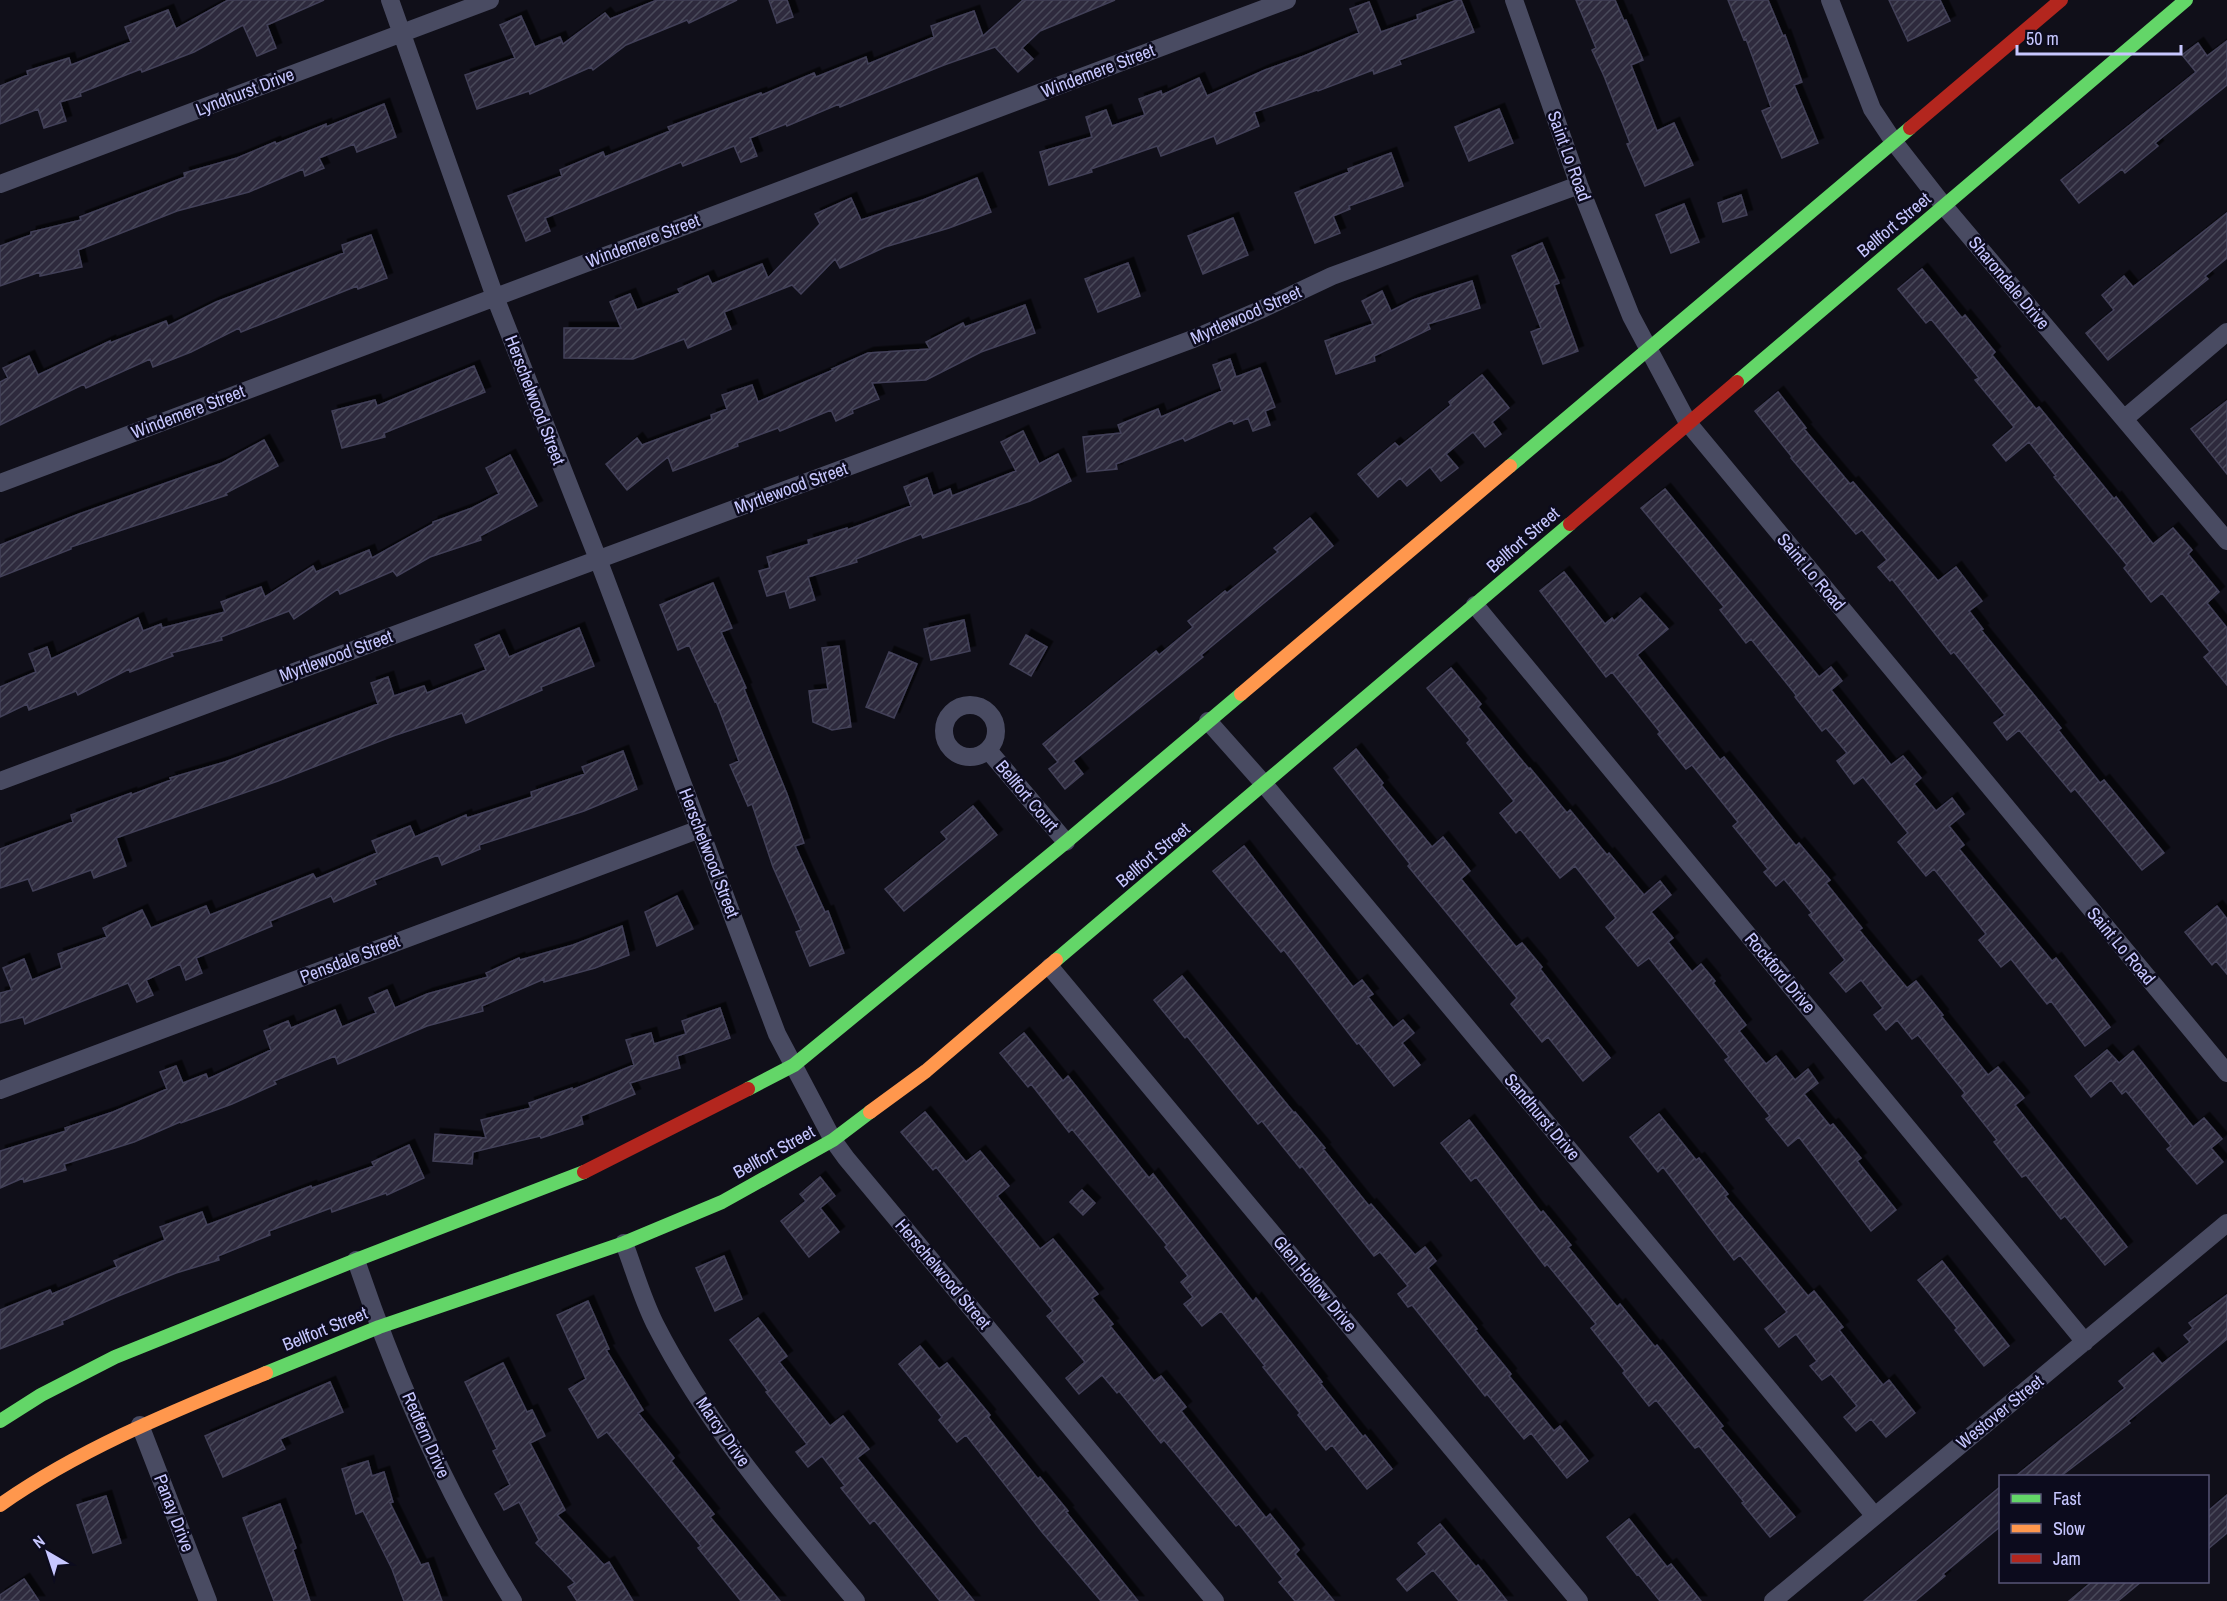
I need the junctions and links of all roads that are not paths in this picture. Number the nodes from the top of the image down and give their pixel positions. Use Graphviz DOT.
graph roads {
  1 [pos="390,0"];
  2 [pos="490,0"];
  3 [pos="1287,0"];
  4 [pos="1514,0"];
  5 [pos="1830,0"];
  6 [pos="2061,0"];
  7 [pos="2186,0"];
  8 [pos="402,33"];
  9 [pos="1894,142"];
  10 [pos="0,184"];
  11 [pos="1579,184"];
  12 [pos="1944,206"];
  13 [pos="495,297"];
  14 [pos="2227,332"];
  15 [pos="1648,349"];
  16 [pos="2124,419"];
  17 [pos="1688,423"];
  18 [pos="0,483"];
  19 [pos="2227,541"];
  20 [pos="598,559"];
  21 [pos="1475,605"];
  22 [pos="1208,721"];
  23 [pos="988,750"];
  24 [pos="0,781"];
  25 [pos="1264,784"];
  26 [pos="700,828"];
  27 [pos="1065,842"];
  28 [pos="1050,966"];
  29 [pos="794,1065"];
  30 [pos="2227,1073"];
  31 [pos="0,1090"];
  32 [pos="833,1140"];
  33 [pos="2227,1223"];
  34 [pos="624,1243"];
  35 [pos="356,1260"];
  36 [pos="379,1326"];
  37 [pos="2085,1342"];
  38 [pos="41,1395"];
  39 [pos="0,1421"];
  40 [pos="140,1425"];
  41 [pos="0,1435"];
  42 [pos="0,1504"];
  43 [pos="1874,1515"];
  44 [pos="208,1601"];
  45 [pos="513,1601"];
  46 [pos="856,1601"];
  47 [pos="1215,1601"];
  48 [pos="1579,1601"];
  49 [pos="1773,1601"];
  1 -- 8 [label="street, Herschelwood Street"];
  2 -- 8 [label="street, Lyndhurst Drive"];
  3 -- 13 [label="street, Windemere Street"];
  4 -- 11 [label="street, Saint Lo Road"];
  5 -- 9 [label="street, Sharondale Drive"];
  6 -- 9 [label="main road"];
  7 -- 12 [label="main road, Bellfort Street"];
  8 -- 10 [label="street, Lyndhurst Drive"];
  8 -- 13 [label="street, Herschelwood Street"];
  9 -- 12 [label="street, Sharondale Drive"];
  9 -- 15 [label="main road"];
  11 -- 15 [label="street, Saint Lo Road"];
  11 -- 20 [label="street, Myrtlewood Street"];
  12 -- 16 [label="street, Sharondale Drive"];
  12 -- 17 [label="main road, Bellfort Street"];
  13 -- 18 [label="street, Windemere Street"];
  13 -- 20 [label="street, Herschelwood Street"];
  14 -- 16 [label="street"];
  15 -- 17 [label="street, Saint Lo Road"];
  15 -- 22 [label="main road"];
  16 -- 19 [label="street, Sharondale Drive"];
  17 -- 21 [label="main road, Bellfort Street"];
  17 -- 30 [label="street, Saint Lo Road"];
  20 -- 24 [label="street, Myrtlewood Street"];
  20 -- 26 [label="street, Herschelwood Street"];
  21 -- 25 [label="main road, Bellfort Street"];
  21 -- 37 [label="street, Rockford Drive"];
  22 -- 25 [label="street, Sandhurst Drive"];
  22 -- 27 [label="main road"];
  23 -- 27 [label="street, Bellfort Court"];
  25 -- 28 [label="main road, Bellfort Street"];
  25 -- 43 [label="street, Sandhurst Drive"];
  26 -- 29 [label="street, Herschelwood Street"];
  26 -- 31 [label="street, Pensdale Street"];
  27 -- 29 [label="main road"];
  28 -- 32 [label="main road, Bellfort Street"];
  28 -- 48 [label="street, Glen Hollow Drive"];
  29 -- 32 [label="street, Herschelwood Street"];
  29 -- 35 [label="main road"];
  32 -- 34 [label="main road, Bellfort Street"];
  32 -- 47 [label="street, Herschelwood Street"];
  33 -- 37 [label="street, Westover Street"];
  34 -- 36 [label="main road, Bellfort Street"];
  34 -- 46 [label="street, Marcy Drive"];
  35 -- 36 [label="street, Redfern Drive"];
  35 -- 38 [label="main road"];
  36 -- 40 [label="main road, Bellfort Street"];
  36 -- 45 [label="street, Redfern Drive"];
  37 -- 43 [label="street, Westover Street"];
  38 -- 39 [label="main road"];
  38 -- 41 [label="main road"];
  40 -- 42 [label="main road, Bellfort Street"];
  40 -- 44 [label="street, Panay Drive"];
  43 -- 49 [label="street, Westover Street"];
}
